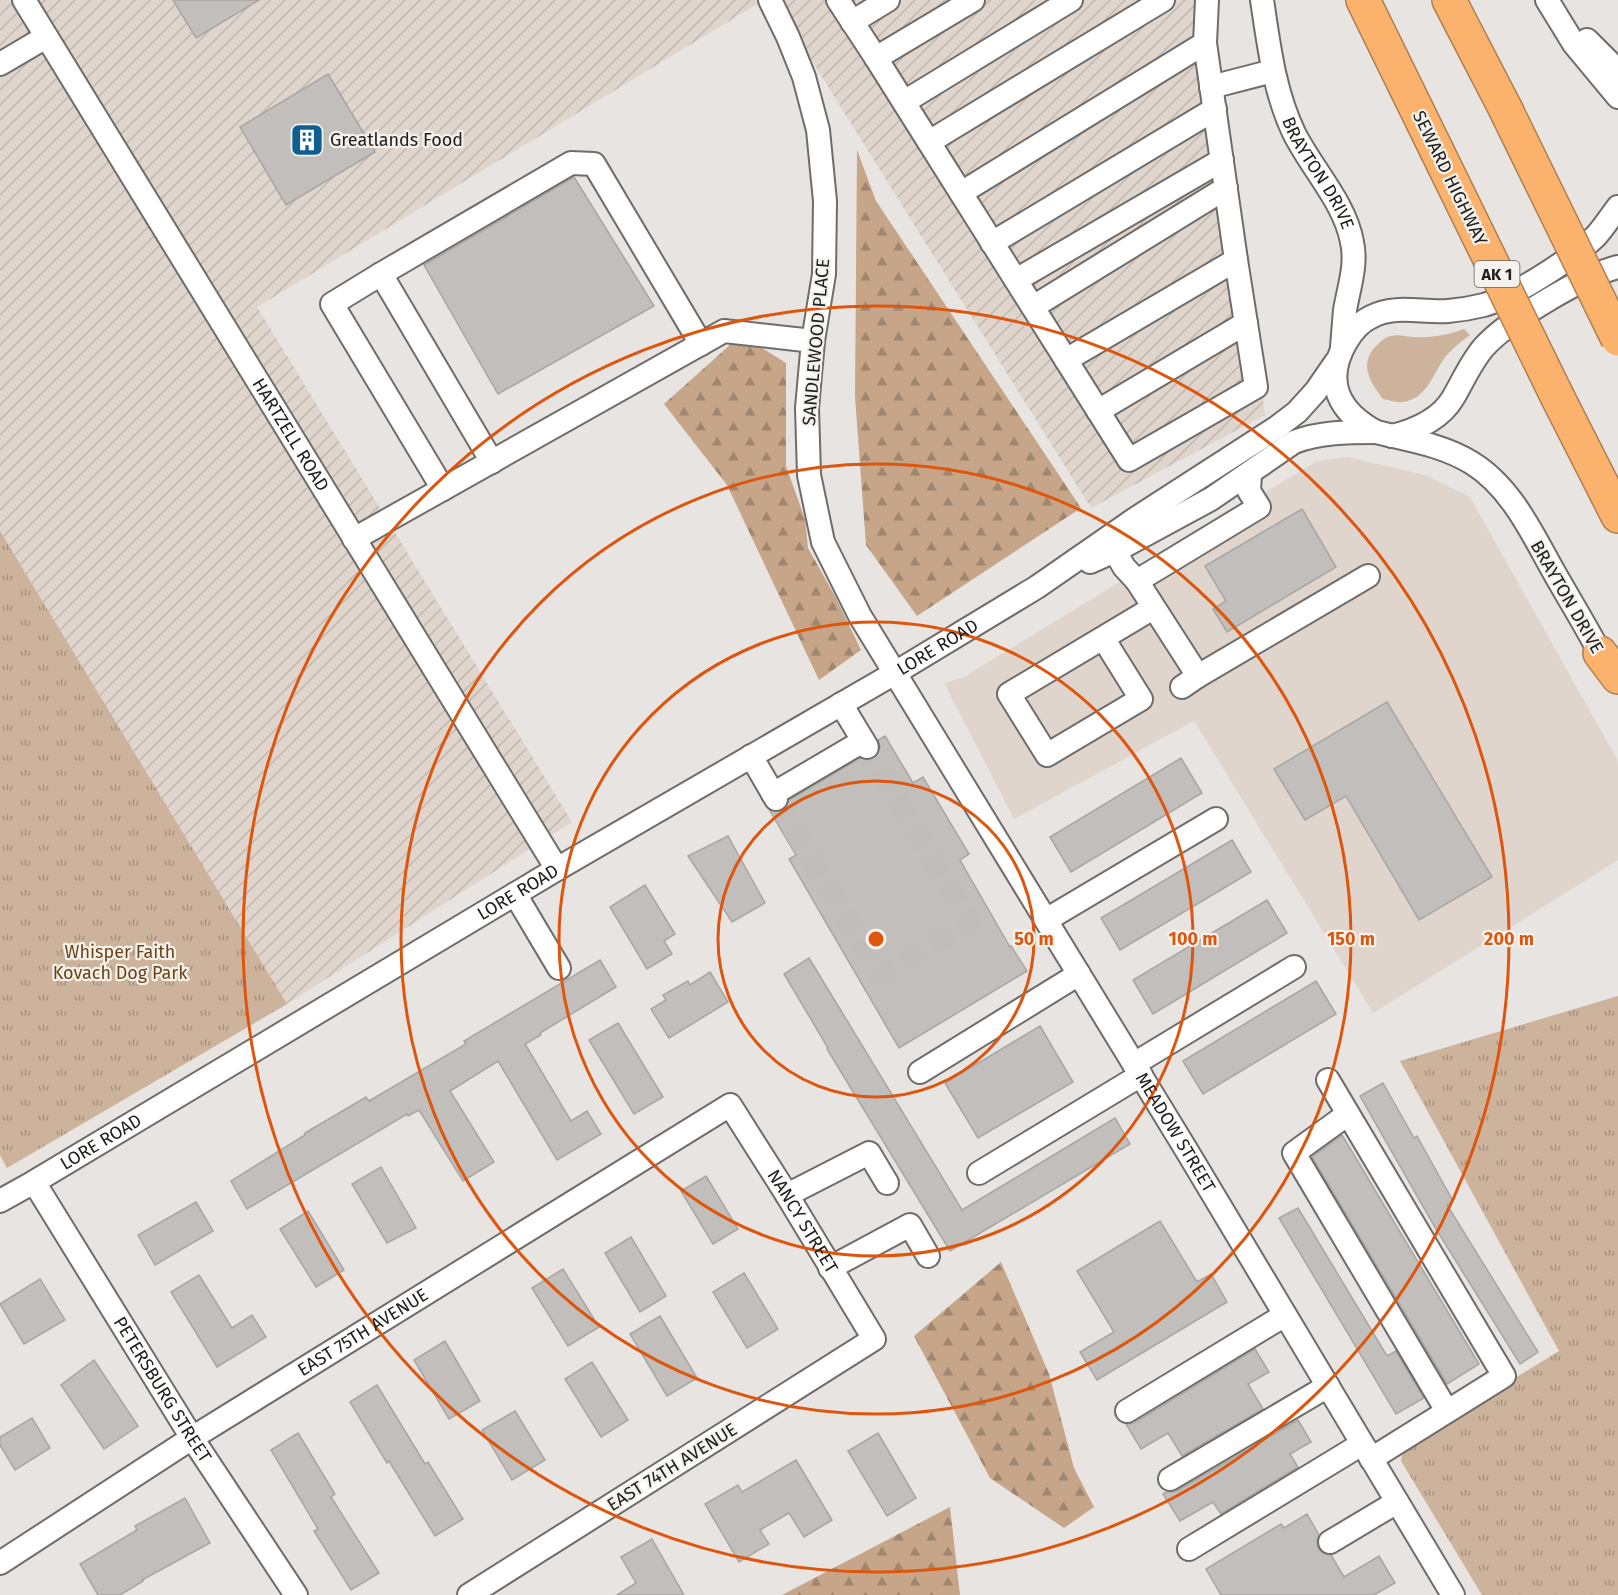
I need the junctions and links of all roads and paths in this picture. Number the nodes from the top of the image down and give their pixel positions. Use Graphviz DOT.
graph roads {
  1 [pos="24,0"];
  2 [pos="770,0"];
  3 [pos="838,0"];
  4 [pos="888,0"];
  5 [pos="973,0"];
  6 [pos="1071,0"];
  7 [pos="1163,0"];
  8 [pos="1207,0"];
  9 [pos="1262,0"];
  10 [pos="1363,0"];
  11 [pos="1449,0"];
  12 [pos="1547,0"];
  13 [pos="1552,0"];
  14 [pos="852,22"];
  15 [pos="46,37"];
  16 [pos="1205,43"];
  17 [pos="876,58"];
  18 [pos="0,64"];
  19 [pos="1273,71"];
  20 [pos="1618,71"];
  21 [pos="1618,97"];
  22 [pos="1213,98"];
  23 [pos="904,102"];
  24 [pos="929,142"];
  25 [pos="1222,160"];
  26 [pos="1227,188"];
  27 [pos="961,193"];
  28 [pos="1618,207"];
  29 [pos="992,243"];
  30 [pos="1236,260"];
  31 [pos="1618,267"];
  32 [pos="381,274"];
  33 [pos="1016,280"];
  34 [pos="1033,308"];
  35 [pos="1246,322"];
  36 [pos="1618,339"];
  37 [pos="813,341"];
  38 [pos="701,344"];
  39 [pos="1339,356"];
  40 [pos="1066,360"];
  41 [pos="1098,411"];
  42 [pos="1384,434"];
  43 [pos="492,462"];
  44 [pos="1250,473"];
  45 [pos="443,489"];
  46 [pos="1618,516"];
  47 [pos="354,539"];
  48 [pos="1115,551"];
  49 [pos="1368,576"];
  50 [pos="1137,581"];
  51 [pos="1037,586"];
  52 [pos="1153,608"];
  53 [pos="1103,638"];
  54 [pos="1609,665"];
  55 [pos="895,673"];
  56 [pos="1618,691"];
  57 [pos="841,704"];
  58 [pos="751,756"];
  59 [pos="1216,819"];
  60 [pos="557,869"];
  61 [pos="515,894"];
  62 [pos="1046,920"];
  63 [pos="1294,967"];
  64 [pos="559,968"];
  65 [pos="1079,975"];
  66 [pos="1137,1070"];
  67 [pos="920,1072"];
  68 [pos="1328,1080"];
  69 [pos="730,1105"];
  70 [pos="1348,1114"];
  71 [pos="979,1173"];
  72 [pos="34,1182"];
  73 [pos="886,1183"];
  74 [pos="787,1195"];
  75 [pos="0,1201"];
  76 [pos="928,1256"];
  77 [pos="830,1268"];
  78 [pos="1285,1315"];
  79 [pos="874,1339"];
  80 [pos="1328,1386"];
  81 [pos="1127,1411"];
  82 [pos="1448,1411"];
  83 [pos="192,1438"];
  84 [pos="1367,1451"];
  85 [pos="1170,1479"];
  86 [pos="1397,1502"];
  87 [pos="1330,1542"];
  88 [pos="1189,1550"];
  89 [pos="0,1563"];
  90 [pos="296,1595"];
  91 [pos="470,1595"];
  92 [pos="1453,1595"];
  1 -- 15 [label="street, HARTZELL ROAD"];
  2 -- 37 [label="street, SANDLEWOOD PLACE"];
  3 -- 14 [label="street"];
  4 -- 14 [label="street"];
  5 -- 17 [label="street"];
  6 -- 23 [label="street"];
  7 -- 24 [label="street"];
  8 -- 16 [label="street"];
  9 -- 19 [label="street, BRAYTON DRIVE"];
  10 -- 46 [label="highway, SEWARD HIGHWAY / AK 1, bridge"];
  11 -- 36 [label="highway, bridge"];
  12 -- 21 [label="street"];
  13 -- 20 [label="street"];
  14 -- 17 [label="street"];
  15 -- 18 [label="street"];
  15 -- 47 [label="street, HARTZELL ROAD"];
  16 -- 22 [label="street"];
  16 -- 27 [label="street"];
  17 -- 23 [label="street"];
  19 -- 22 [label="street"];
  19 -- 39 [label="street, BRAYTON DRIVE"];
  22 -- 25 [label="street"];
  22 -- 29 [label="street"];
  23 -- 24 [label="street"];
  24 -- 27 [label="street"];
  25 -- 26 [label="street"];
  25 -- 33 [label="street"];
  26 -- 30 [label="street"];
  26 -- 34 [label="street"];
  27 -- 29 [label="street"];
  28 -- 39 [label="street, LORE ROAD"];
  29 -- 33 [label="street"];
  30 -- 35 [label="street"];
  30 -- 40 [label="street"];
  31 -- 42 [label="street"];
  32 -- 38 [label="street"];
  32 -- 43 [label="street"];
  32 -- 45 [label="street"];
  33 -- 34 [label="street"];
  34 -- 40 [label="street"];
  35 -- 41 [label="street"];
  35 -- 41 [label="street"];
  37 -- 38 [label="street"];
  37 -- 55 [label="street, SANDLEWOOD PLACE"];
  38 -- 43 [label="street"];
  39 -- 42 [label="street, BRAYTON DRIVE"];
  39 -- 51 [label="street, LORE ROAD"];
  40 -- 41 [label="street"];
  42 -- 44 [label="street, LORE ROAD"];
  42 -- 54 [label="street, BRAYTON DRIVE"];
  43 -- 45 [label="street"];
  44 -- 48 [label="street, LORE ROAD"];
  44 -- 50 [label="street"];
  45 -- 47 [label="street"];
  47 -- 60 [label="street, HARTZELL ROAD"];
  48 -- 50 [label="street"];
  48 -- 51 [label="street, LORE ROAD"];
  49 -- 52 [label="street"];
  50 -- 52 [label="street"];
  51 -- 55 [label="street, LORE ROAD"];
  52 -- 53 [label="street"];
  53 -- 53 [label="street"];
  54 -- 56 [label="street, BRAYTON DRIVE"];
  55 -- 57 [label="street, LORE ROAD"];
  55 -- 62 [label="street, MEADOW STREET"];
  57 -- 58 [label="street, LORE ROAD"];
  57 -- 58 [label="street"];
  58 -- 60 [label="street, LORE ROAD"];
  59 -- 62 [label="street"];
  60 -- 61 [label="street, LORE ROAD"];
  61 -- 64 [label="street"];
  61 -- 72 [label="street, LORE ROAD"];
  62 -- 65 [label="street, MEADOW STREET"];
  63 -- 66 [label="street"];
  65 -- 66 [label="street, MEADOW STREET"];
  65 -- 67 [label="street"];
  66 -- 71 [label="street"];
  66 -- 78 [label="street, MEADOW STREET"];
  68 -- 70 [label="street"];
  69 -- 74 [label="street, NANCY STREET"];
  69 -- 83 [label="street, EAST 75TH AVENUE"];
  70 -- 82 [label="street"];
  70 -- 82 [label="street"];
  72 -- 75 [label="street, LORE ROAD"];
  72 -- 83 [label="street, PETERSBURG STREET"];
  73 -- 74 [label="street"];
  74 -- 77 [label="street, NANCY STREET"];
  76 -- 77 [label="street"];
  77 -- 79 [label="street, NANCY STREET"];
  78 -- 80 [label="street, MEADOW STREET"];
  78 -- 81 [label="street"];
  79 -- 91 [label="street, EAST 74TH AVENUE"];
  80 -- 84 [label="street, MEADOW STREET"];
  80 -- 85 [label="street"];
  82 -- 84 [label="street"];
  83 -- 89 [label="street, EAST 75TH AVENUE"];
  83 -- 90 [label="street, PETERSBURG STREET"];
  84 -- 86 [label="street, MEADOW STREET"];
  84 -- 88 [label="street"];
  86 -- 87 [label="street"];
  86 -- 92 [label="street, MEADOW STREET"];
}
